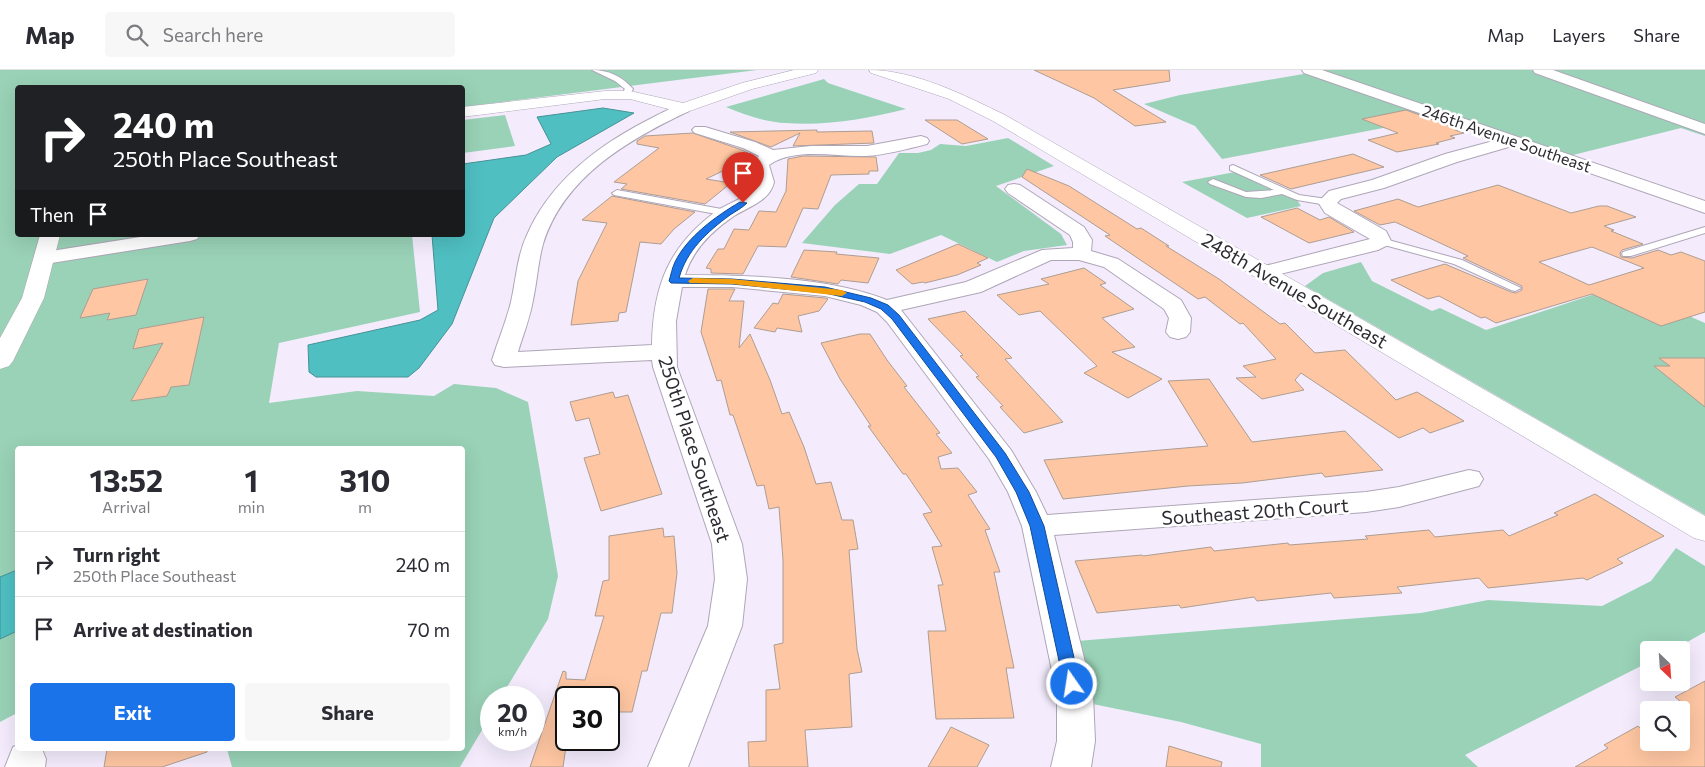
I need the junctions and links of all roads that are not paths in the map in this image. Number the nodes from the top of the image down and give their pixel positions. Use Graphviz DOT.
graph roads {
  1 [pos="595,70"];
  2 [pos="811,70"];
  3 [pos="876,70"];
  4 [pos="1310,70"];
  5 [pos="1540,70"];
  6 [pos="626,95"];
  7 [pos="684,108"];
  8 [pos="465,112"];
  9 [pos="1705,129"];
  10 [pos="700,130"];
  11 [pos="1515,140"];
  12 [pos="921,142"];
  13 [pos="772,156"];
  14 [pos="1233,168"];
  15 [pos="1212,182"];
  16 [pos="1014,189"];
  17 [pos="1282,191"];
  18 [pos="617,192"];
  19 [pos="1327,202"];
  20 [pos="1705,207"];
  21 [pos="727,213"];
  22 [pos="1705,230"];
  23 [pos="50,237"];
  24 [pos="177,237"];
  25 [pos="1381,242"];
  26 [pos="1080,254"];
  27 [pos="1627,254"];
  28 [pos="45,258"];
  29 [pos="1264,272"];
  30 [pos="674,281"];
  31 [pos="1515,288"];
  32 [pos="885,307"];
  33 [pos="1178,332"];
  34 [pos="663,352"];
  35 [pos="0,362"];
  36 [pos="1469,479"];
  37 [pos="1037,526"];
  38 [pos="1705,530"];
  39 [pos="668,767"];
  40 [pos="1071,767"];
  1 -- 6 [label="lane"];
  2 -- 7 [label="street"];
  3 -- 29 [label="street, 248th Avenue Southeast"];
  4 -- 11 [label="street, 246th Avenue Southeast"];
  5 -- 9 [label="street"];
  6 -- 7 [label="street"];
  6 -- 8 [label="street"];
  7 -- 34 [label="street"];
  10 -- 13 [label="street"];
  11 -- 19 [label="street"];
  11 -- 20 [label="street, 246th Avenue Southeast"];
  12 -- 13 [label="street"];
  13 -- 21 [label="street, 250th Place Southeast"];
  14 -- 17 [label="lane"];
  15 -- 17 [label="lane"];
  16 -- 26 [label="street"];
  17 -- 19 [label="lane"];
  18 -- 21 [label="lane"];
  19 -- 25 [label="street"];
  21 -- 30 [label="street, 250th Place Southeast"];
  22 -- 27 [label="lane"];
  23 -- 28 [label="street"];
  24 -- 28 [label="street"];
  25 -- 29 [label="street"];
  25 -- 31 [label="lane"];
  26 -- 32 [label="street"];
  26 -- 33 [label="street"];
  28 -- 35 [label="street"];
  29 -- 38 [label="street, 248th Avenue Southeast"];
  30 -- 32 [label="street"];
  30 -- 34 [label="street, 250th Place Southeast"];
  32 -- 37 [label="street"];
  34 -- 39 [label="street, 250th Place Southeast"];
  36 -- 37 [label="street, Southeast 20th Court"];
  37 -- 40 [label="street"];
}
